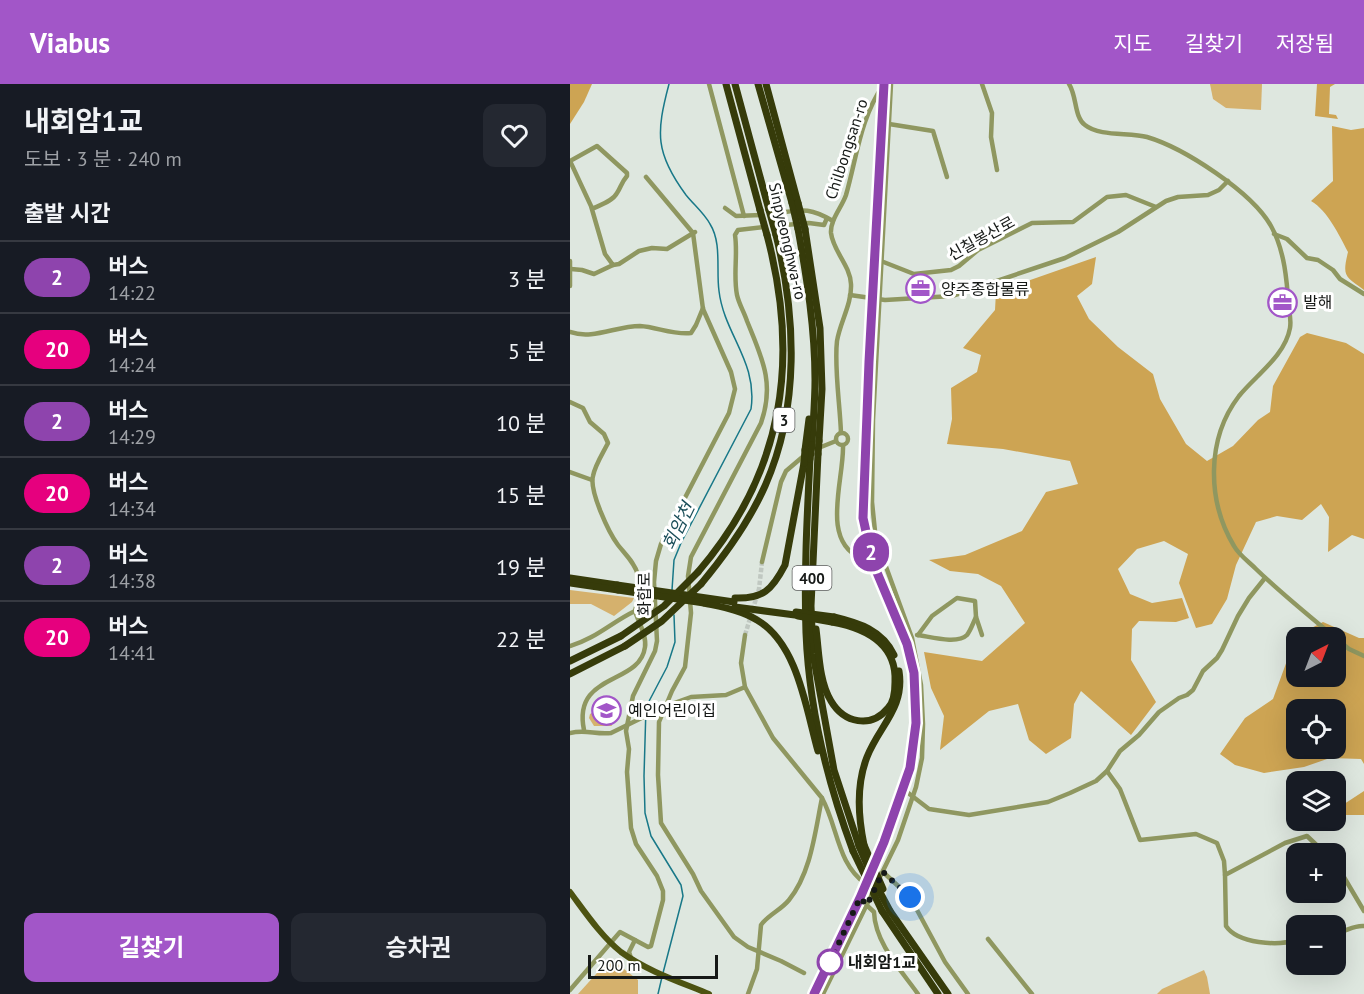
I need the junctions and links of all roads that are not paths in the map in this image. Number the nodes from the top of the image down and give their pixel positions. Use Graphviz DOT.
graph roads {
  1 [pos="709,84"];
  2 [pos="726,84"];
  3 [pos="735,84"];
  4 [pos="758,84"];
  5 [pos="766,84"];
  6 [pos="884,84"];
  7 [pos="891,84"];
  8 [pos="982,84"];
  9 [pos="1069,84"];
  10 [pos="890,124"];
  11 [pos="997,170"];
  12 [pos="646,177"];
  13 [pos="947,177"];
  14 [pos="1227,181"];
  15 [pos="795,203"];
  16 [pos="1157,207"];
  17 [pos="724,208"];
  18 [pos="592,209"];
  19 [pos="744,216"];
  20 [pos="827,218"];
  21 [pos="833,221"];
  22 [pos="801,229"];
  23 [pos="694,232"];
  24 [pos="1274,234"];
  25 [pos="570,261"];
  26 [pos="881,261"];
  27 [pos="613,265"];
  28 [pos="571,269"];
  29 [pos="570,286"];
  30 [pos="1364,294"];
  31 [pos="850,295"];
  32 [pos="876,299"];
  33 [pos="703,308"];
  34 [pos="570,332"];
  35 [pos="570,402"];
  36 [pos="841,433"];
  37 [pos="836,441"];
  38 [pos="843,446"];
  39 [pos="807,461"];
  40 [pos="570,472"];
  41 [pos="592,480"];
  42 [pos="762,561"];
  43 [pos="884,562"];
  44 [pos="873,563"];
  45 [pos="570,577"];
  46 [pos="1265,578"];
  47 [pos="572,584"];
  48 [pos="617,587"];
  49 [pos="812,588"];
  50 [pos="734,604"];
  51 [pos="634,611"];
  52 [pos="976,617"];
  53 [pos="833,620"];
  54 [pos="745,635"];
  55 [pos="918,635"];
  56 [pos="982,635"];
  57 [pos="911,636"];
  58 [pos="570,646"];
  59 [pos="1364,656"];
  60 [pos="570,661"];
  61 [pos="636,664"];
  62 [pos="570,674"];
  63 [pos="642,676"];
  64 [pos="745,687"];
  65 [pos="666,706"];
  66 [pos="630,723"];
  67 [pos="584,730"];
  68 [pos="570,733"];
  69 [pos="1107,771"];
  70 [pos="903,789"];
  71 [pos="822,798"];
  72 [pos="912,798"];
  73 [pos="840,816"];
  74 [pos="1314,843"];
  75 [pos="862,845"];
  76 [pos="883,872"];
  77 [pos="1225,875"];
  78 [pos="1346,881"];
  79 [pos="866,884"];
  80 [pos="570,892"];
  81 [pos="860,898"];
  82 [pos="867,905"];
  83 [pos="1364,911"];
  84 [pos="1364,926"];
  85 [pos="1346,931"];
  86 [pos="988,939"];
  87 [pos="634,940"];
  88 [pos="611,942"];
  89 [pos="1286,942"];
  90 [pos="759,952"];
  91 [pos="631,958"];
  92 [pos="804,974"];
  93 [pos="570,990"];
  94 [pos="709,994"];
  95 [pos="748,994"];
  96 [pos="814,994"];
  97 [pos="823,994"];
  98 [pos="918,994"];
  99 [pos="938,994"];
  100 [pos="948,994"];
  101 [pos="968,994"];
  102 [pos="1032,994"];
  1 -- 19 [label="street"];
  2 -- 60 [label="highway, Sinpyeonghwa-ro / 3, bridge"];
  3 -- 62 [label="highway, Sinpyeonghwa-ro / 3, bridge"];
  4 -- 15 [label="highway, 400"];
  5 -- 15 [label="highway, 400"];
  6 -- 21 [label="street, Chilbongsan-ro"];
  6 -- 32 [label="street"];
  7 -- 10 [label="street"];
  8 -- 11 [label="street"];
  9 -- 14 [label="street"];
  10 -- 13 [label="street"];
  10 -- 26 [label="street"];
  12 -- 23 [label="street"];
  14 -- 16 [label="street"];
  14 -- 24 [label="street"];
  15 -- 22 [label="highway, 400, bridge"];
  16 -- 26 [label="street, 신칠봉산로"];
  16 -- 32 [label="street"];
  17 -- 19 [label="street"];
  18 -- 18 [label="street"];
  18 -- 27 [label="street"];
  19 -- 20 [label="street"];
  20 -- 21 [label="street"];
  20 -- 65 [label="street"];
  21 -- 31 [label="street, Chilbongsan-ro"];
  22 -- 39 [label="highway, 400, bridge"];
  22 -- 49 [label="highway, 400, bridge"];
  23 -- 27 [label="street"];
  23 -- 33 [label="street, 화합로"];
  24 -- 30 [label="street"];
  24 -- 46 [label="street"];
  25 -- 28 [label="street"];
  26 -- 32 [label="street"];
  27 -- 28 [label="street"];
  28 -- 29 [label="street"];
  31 -- 32 [label="street"];
  31 -- 36 [label="street, Chilbongsan-ro"];
  32 -- 43 [label="street"];
  32 -- 44 [label="street"];
  33 -- 34 [label="street"];
  33 -- 63 [label="street, 화합로"];
  35 -- 41 [label="street"];
  36 -- 37 [label="street"];
  36 -- 38 [label="street"];
  37 -- 38 [label="street"];
  37 -- 42 [label="street"];
  38 -- 44 [label="street"];
  39 -- 50 [label="highway"];
  39 -- 73 [label="highway, 400"];
  40 -- 41 [label="street"];
  41 -- 51 [label="street"];
  43 -- 44 [label="street"];
  43 -- 57 [label="street"];
  44 -- 70 [label="street"];
  45 -- 48 [label="highway"];
  46 -- 59 [label="street"];
  46 -- 69 [label="street"];
  47 -- 48 [label="highway"];
  48 -- 50 [label="highway, bridge"];
  48 -- 50 [label="highway, bridge"];
  49 -- 53 [label="highway"];
  49 -- 75 [label="highway, 400"];
  50 -- 53 [label="highway, bridge"];
  50 -- 73 [label="highway"];
  51 -- 58 [label="street, 화합로"];
  51 -- 61 [label="street"];
  52 -- 55 [label="street"];
  52 -- 55 [label="street"];
  52 -- 56 [label="street"];
  53 -- 75 [label="highway"];
  54 -- 64 [label="street"];
  55 -- 57 [label="street"];
  57 -- 72 [label="street"];
  61 -- 63 [label="street"];
  61 -- 67 [label="street"];
  63 -- 66 [label="street, 화합로"];
  64 -- 65 [label="street"];
  64 -- 71 [label="street"];
  65 -- 66 [label="street"];
  65 -- 90 [label="street"];
  66 -- 67 [label="street"];
  66 -- 87 [label="street, 화합로"];
  67 -- 68 [label="street"];
  69 -- 72 [label="street"];
  69 -- 77 [label="street"];
  70 -- 72 [label="street"];
  70 -- 79 [label="street"];
  71 -- 79 [label="street"];
  71 -- 90 [label="street"];
  72 -- 76 [label="street"];
  73 -- 99 [label="highway, 400, bridge"];
  74 -- 77 [label="street"];
  75 -- 100 [label="highway, bridge"];
  76 -- 82 [label="street"];
  76 -- 101 [label="street"];
  77 -- 89 [label="street"];
  78 -- 83 [label="street"];
  79 -- 81 [label="street"];
  80 -- 88 [label="main road"];
  81 -- 82 [label="street"];
  81 -- 96 [label="street"];
  82 -- 97 [label="street"];
  82 -- 98 [label="street"];
  84 -- 85 [label="street"];
  86 -- 102 [label="street"];
  87 -- 88 [label="street, 화합로"];
  87 -- 91 [label="street"];
  88 -- 91 [label="main road"];
  88 -- 93 [label="street"];
  90 -- 92 [label="street"];
  90 -- 95 [label="street"];
  91 -- 94 [label="main road"];
}
